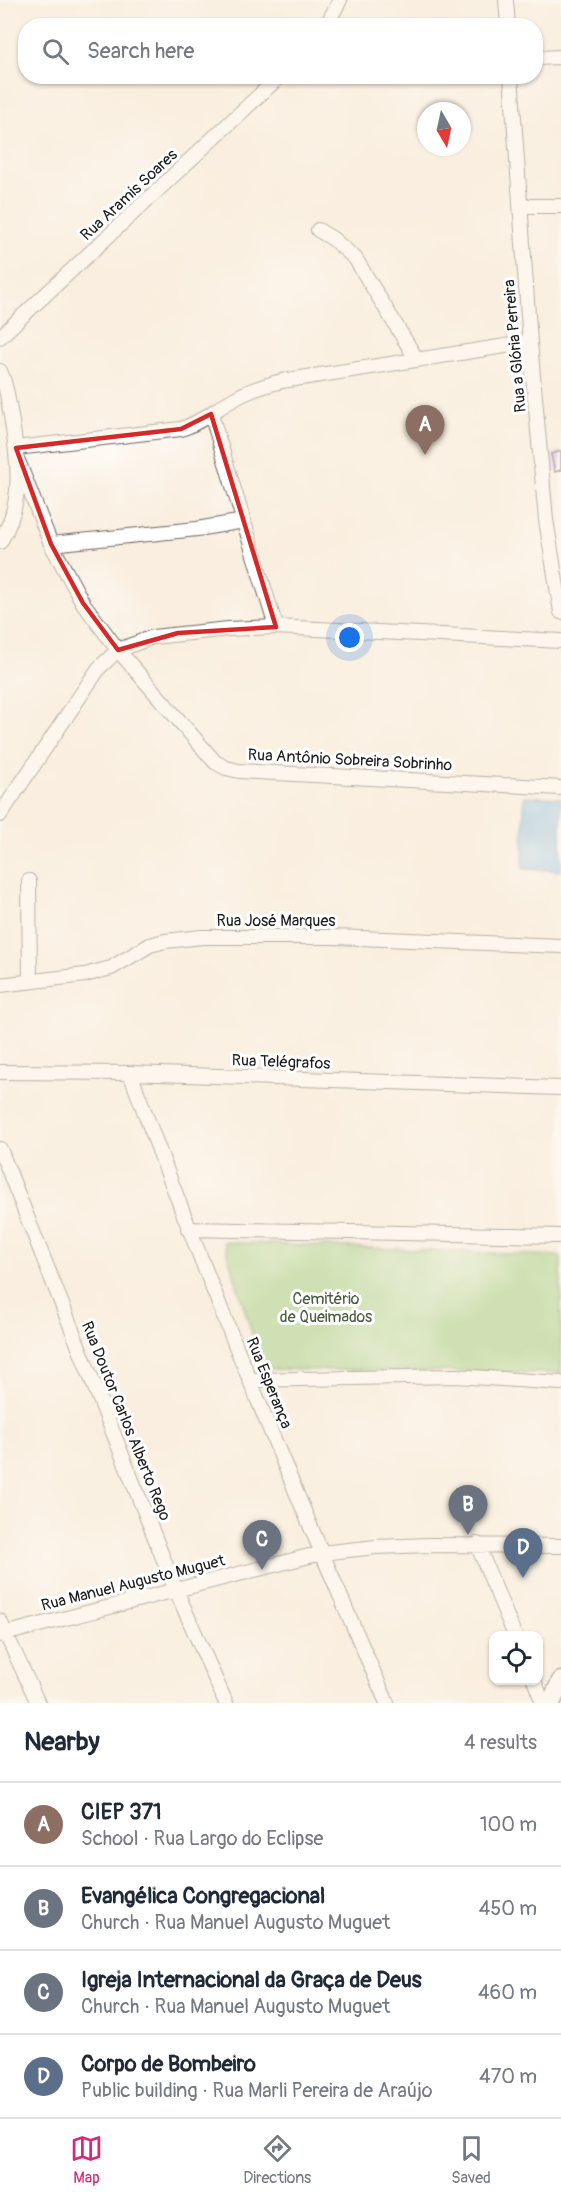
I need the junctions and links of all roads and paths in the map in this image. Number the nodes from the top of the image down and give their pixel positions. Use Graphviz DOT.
graph roads {
  1 [pos="340,0"];
  2 [pos="506,0"];
  3 [pos="330,18"];
  4 [pos="507,18"];
  5 [pos="561,57"];
  6 [pos="543,58"];
  7 [pos="271,84"];
  8 [pos="512,84"];
  9 [pos="520,206"];
  10 [pos="561,206"];
  11 [pos="318,230"];
  12 [pos="0,337"];
  13 [pos="530,342"];
  14 [pos="417,360"];
  15 [pos="0,371"];
  16 [pos="211,414"];
  17 [pos="17,454"];
  18 [pos="244,520"];
  19 [pos="0,542"];
  20 [pos="51,544"];
  21 [pos="561,612"];
  22 [pos="276,627"];
  23 [pos="561,641"];
  24 [pos="118,650"];
  25 [pos="561,788"];
  26 [pos="0,815"];
  27 [pos="29,880"];
  28 [pos="561,946"];
  29 [pos="30,981"];
  30 [pos="0,985"];
  31 [pos="0,1072"];
  32 [pos="130,1073"];
  33 [pos="561,1088"];
  34 [pos="0,1149"];
  35 [pos="188,1229"];
  36 [pos="561,1236"];
  37 [pos="250,1380"];
  38 [pos="561,1383"];
  39 [pos="477,1544"];
  40 [pos="561,1546"];
  41 [pos="321,1553"];
  42 [pos="176,1588"];
  43 [pos="2,1630"];
  44 [pos="513,1631"];
  45 [pos="561,1681"];
  46 [pos="536,1685"];
  47 [pos="38,1703"];
  48 [pos="226,1703"];
  49 [pos="387,1703"];
  50 [pos="543,1703"];
  51 [pos="551,1703"];
  1 -- 3 [label="street"];
  2 -- 4 [label="street"];
  5 -- 6 [label="street"];
  7 -- 12 [label="street, Rua Aramis Soares"];
  8 -- 9 [label="street, Rua a Glória Perreira"];
  9 -- 10 [label="street"];
  9 -- 13 [label="street, Rua a Glória Perreira"];
  11 -- 14 [label="street"];
  13 -- 14 [label="street"];
  13 -- 21 [label="street, Rua a Glória Perreira"];
  14 -- 16 [label="street"];
  15 -- 17 [label="street"];
  16 -- 17 [label="street"];
  16 -- 18 [label="street"];
  17 -- 19 [label="street"];
  17 -- 20 [label="street, Rua Antônio Sobreira Sobrinho"];
  18 -- 20 [label="street"];
  18 -- 22 [label="street"];
  20 -- 24 [label="street, Rua Antônio Sobreira Sobrinho"];
  22 -- 23 [label="street"];
  22 -- 24 [label="street"];
  24 -- 25 [label="street, Rua Antônio Sobreira Sobrinho"];
  24 -- 26 [label="street"];
  27 -- 29 [label="street"];
  28 -- 29 [label="street, Rua José Marques"];
  29 -- 30 [label="street, Rua José Marques"];
  31 -- 32 [label="street, Rua Telégrafos"];
  32 -- 33 [label="street, Rua Telégrafos"];
  32 -- 35 [label="street, Rua Esperança"];
  34 -- 42 [label="street, Rua Doutor Carlos Alberto Rego"];
  35 -- 36 [label="street"];
  35 -- 37 [label="street, Rua Esperança"];
  37 -- 38 [label="street"];
  37 -- 41 [label="street, Rua Esperança"];
  39 -- 40 [label="street, Rua Manuel Augusto Muguet"];
  39 -- 41 [label="street, Rua Manuel Augusto Muguet"];
  39 -- 44 [label="street"];
  41 -- 42 [label="street, Rua Manuel Augusto Muguet"];
  41 -- 49 [label="street, Rua Esperança"];
  42 -- 43 [label="street, Rua Manuel Augusto Muguet"];
  42 -- 48 [label="street, Rua Doutor Carlos Alberto Rego"];
  43 -- 47 [label="street"];
  45 -- 51 [label="main road"];
  46 -- 50 [label="street"];
}
